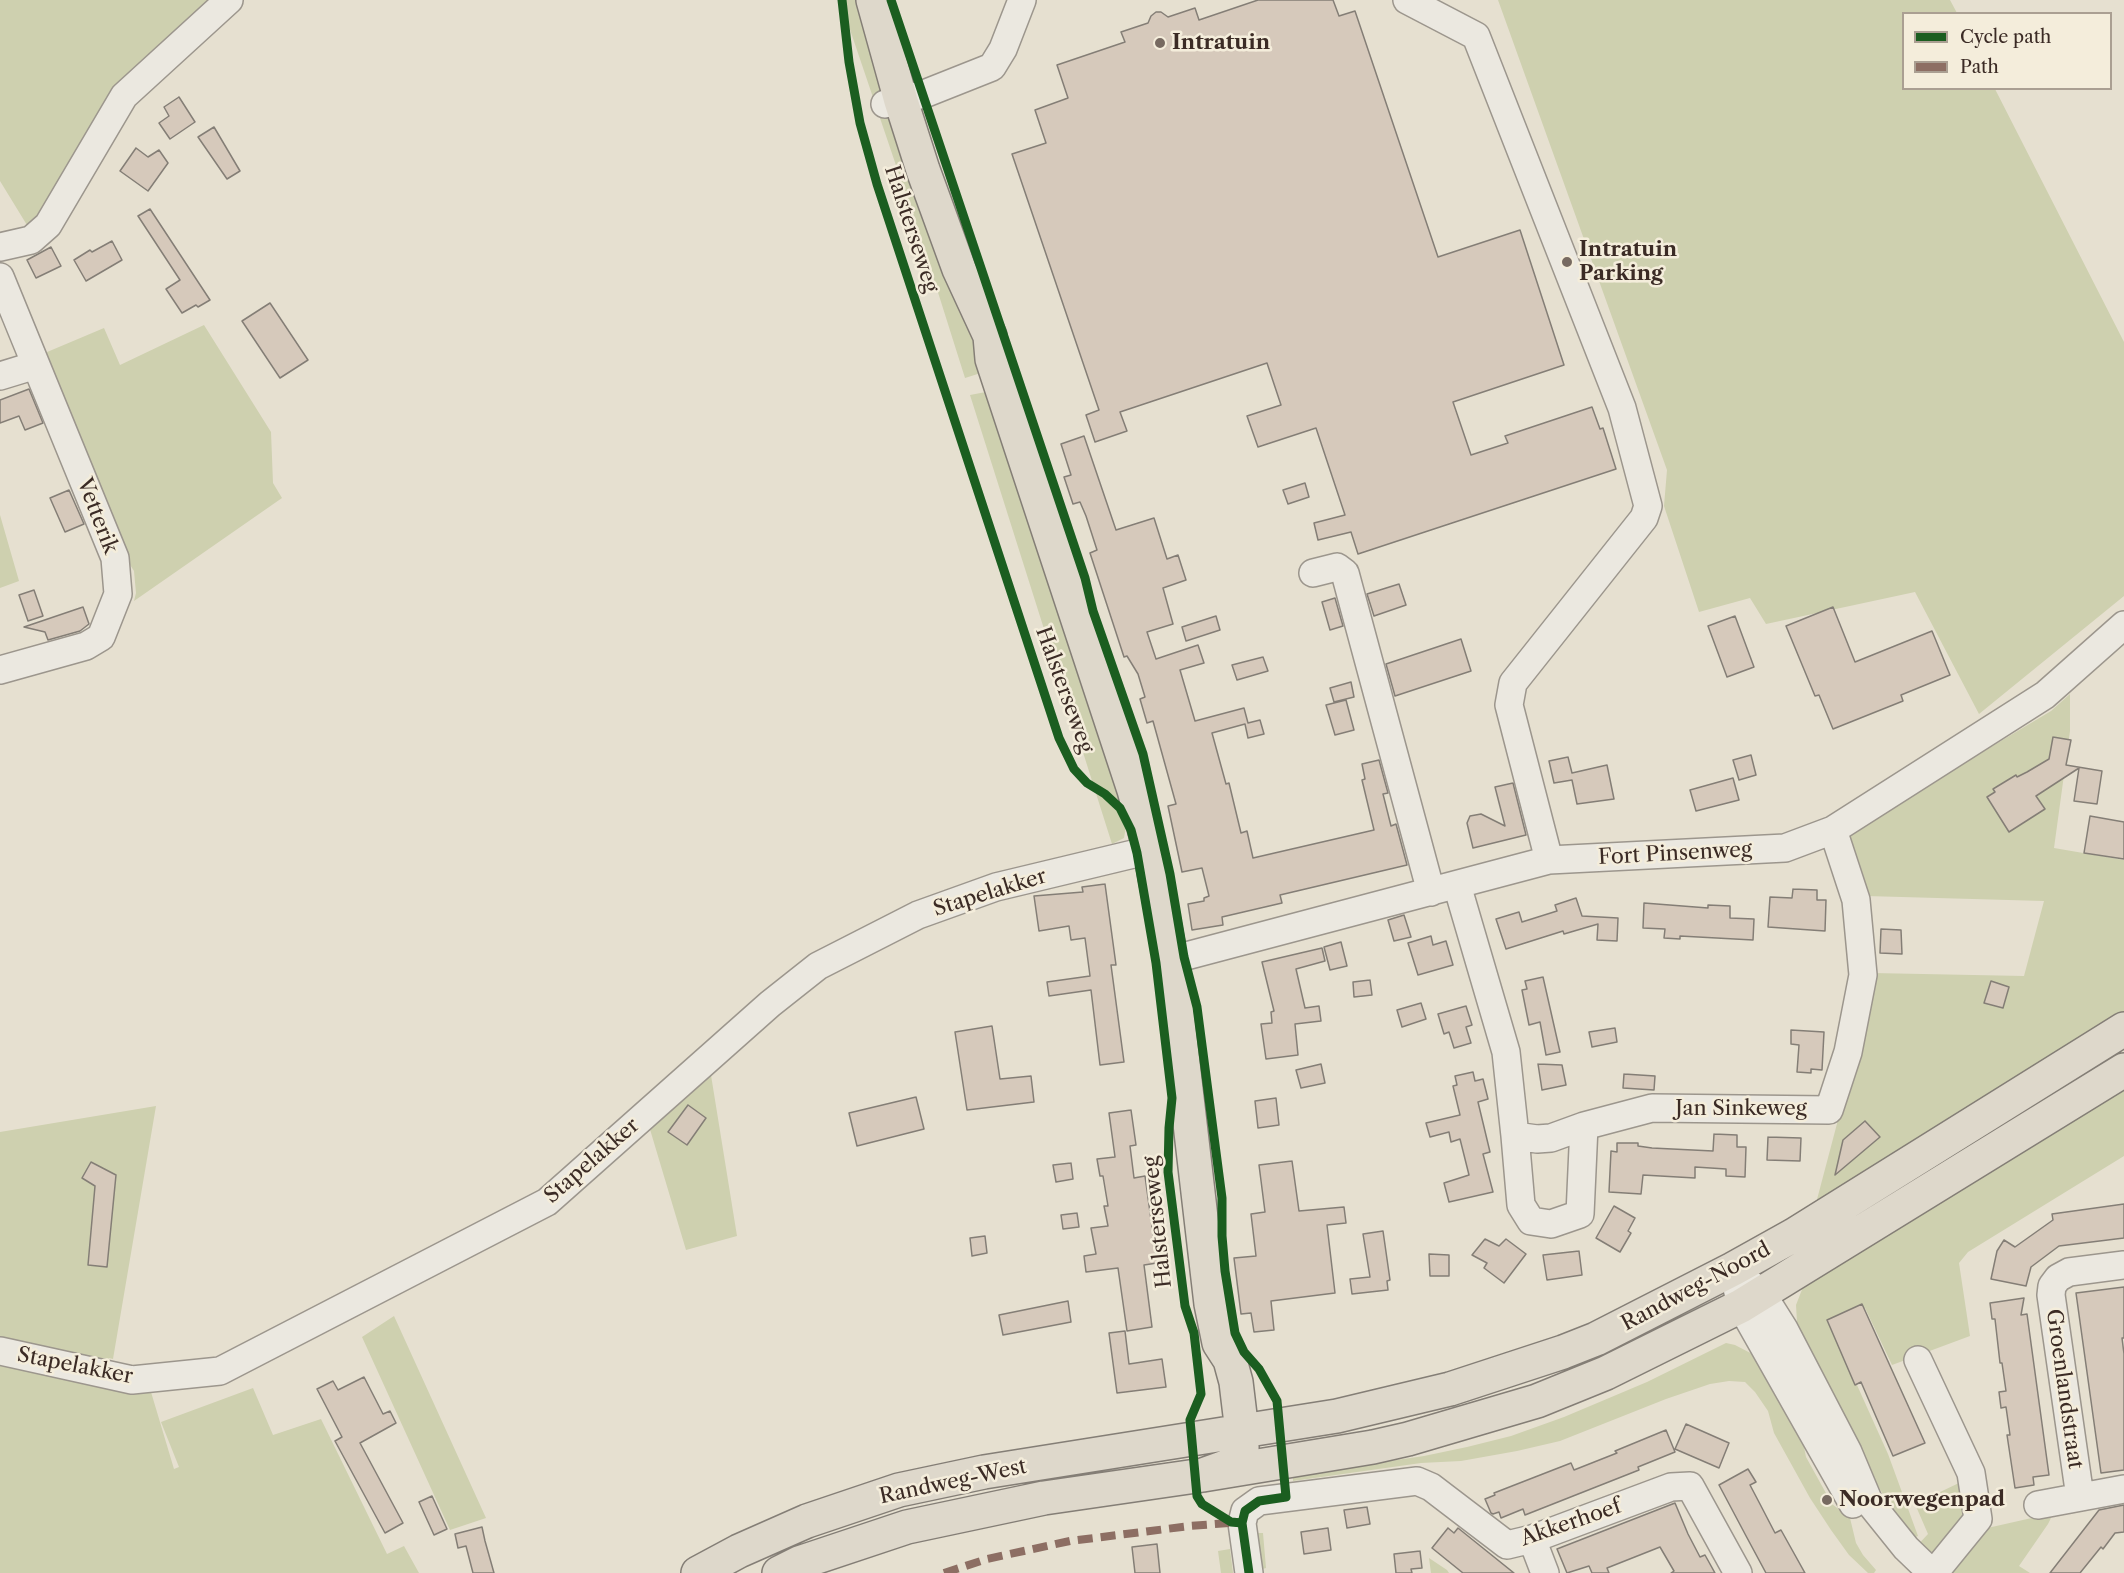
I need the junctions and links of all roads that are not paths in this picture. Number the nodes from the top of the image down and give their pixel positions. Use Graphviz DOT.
graph roads {
  1 [pos="229,0"];
  2 [pos="857,0"];
  3 [pos="873,0"];
  4 [pos="1022,0"];
  5 [pos="1407,0"];
  6 [pos="893,102"];
  7 [pos="0,247"];
  8 [pos="0,277"];
  9 [pos="36,365"];
  10 [pos="0,376"];
  11 [pos="1313,573"];
  12 [pos="2124,625"];
  13 [pos="0,670"];
  14 [pos="1833,830"];
  15 [pos="1150,850"];
  16 [pos="1549,860"];
  17 [pos="1457,885"];
  18 [pos="1431,892"];
  19 [pos="1171,960"];
  20 [pos="2124,1029"];
  21 [pos="2124,1070"];
  22 [pos="1584,1126"];
  23 [pos="1515,1136"];
  24 [pos="2124,1264"];
  25 [pos="1733,1269"];
  26 [pos="1752,1300"];
  27 [pos="0,1351"];
  28 [pos="1918,1360"];
  29 [pos="1240,1448"];
  30 [pos="2124,1489"];
  31 [pos="2080,1497"];
  32 [pos="2038,1505"];
  33 [pos="1532,1539"];
  34 [pos="698,1573"];
  35 [pos="779,1573"];
  36 [pos="1249,1573"];
  37 [pos="1545,1573"];
  38 [pos="1738,1573"];
  39 [pos="1906,1573"];
  40 [pos="1933,1573"];
  1 -- 7 [label="street"];
  2 -- 6 [label="main road, Halsterseweg"];
  3 -- 6 [label="main road, Halsterseweg"];
  4 -- 6 [label="street"];
  5 -- 16 [label="street"];
  6 -- 15 [label="main road, Halsterseweg"];
  8 -- 9 [label="street, Vetterik"];
  9 -- 10 [label="street"];
  9 -- 13 [label="street, Vetterik"];
  11 -- 18 [label="street"];
  12 -- 14 [label="street, Fort Pinsenweg"];
  14 -- 16 [label="street, Fort Pinsenweg"];
  14 -- 22 [label="street, Jan Sinkeweg"];
  15 -- 19 [label="main road, Halsterseweg"];
  15 -- 27 [label="street, Stapelakker"];
  16 -- 17 [label="street, Fort Pinsenweg"];
  17 -- 18 [label="street, Fort Pinsenweg"];
  17 -- 23 [label="street"];
  18 -- 19 [label="street, Fort Pinsenweg"];
  19 -- 29 [label="main road, Halsterseweg"];
  20 -- 25 [label="main road, Randweg-Noord"];
  21 -- 26 [label="main road, Randweg-Noord"];
  22 -- 23 [label="street, Jan Sinkeweg"];
  22 -- 23 [label="street"];
  24 -- 31 [label="street, Groenlandstraat"];
  25 -- 26 [label="street"];
  25 -- 29 [label="main road, Randweg-Noord"];
  26 -- 29 [label="main road, Randweg-Noord"];
  26 -- 39 [label="street"];
  26 -- 40 [label="street"];
  28 -- 40 [label="street"];
  29 -- 34 [label="main road, Randweg-West"];
  29 -- 35 [label="main road, Randweg-West"];
  30 -- 31 [label="street"];
  31 -- 32 [label="street"];
  33 -- 36 [label="street, Akkerhoef"];
  33 -- 37 [label="street"];
  33 -- 38 [label="street, Akkerhoef"];
}
